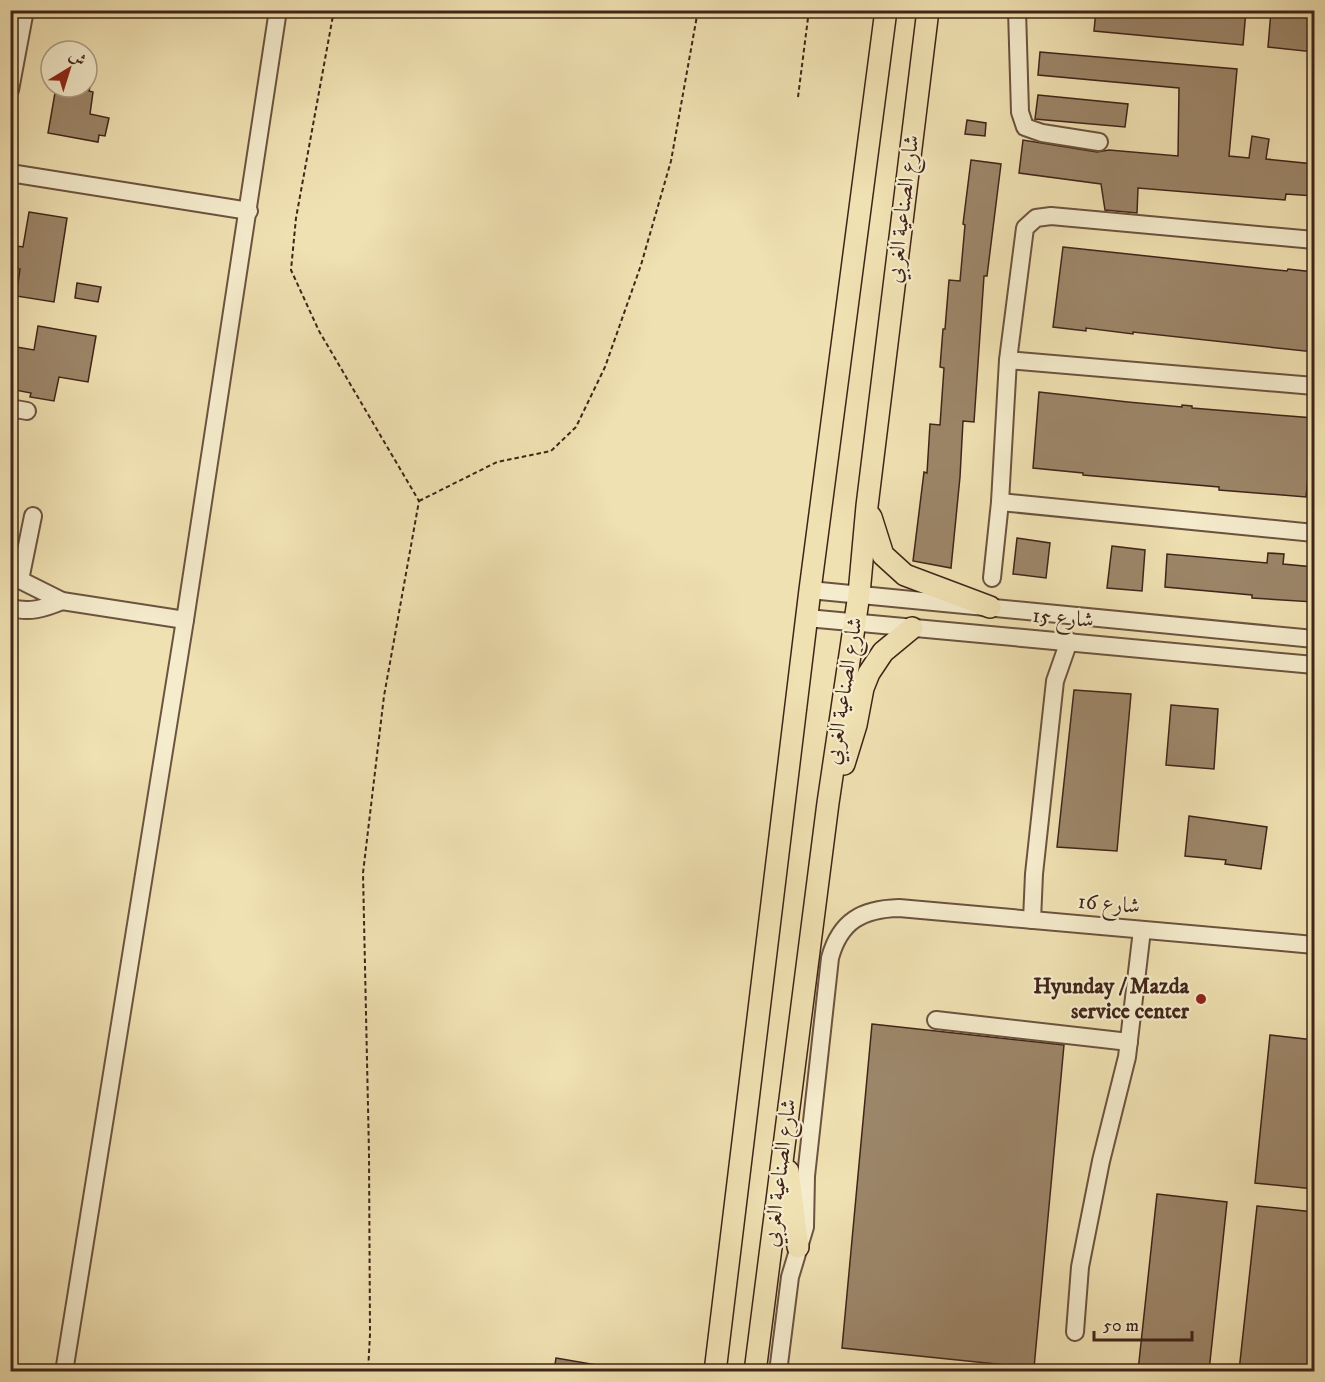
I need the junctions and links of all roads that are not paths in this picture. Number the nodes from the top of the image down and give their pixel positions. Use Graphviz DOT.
graph roads {
  1 [pos="25,10"];
  2 [pos="278,10"];
  3 [pos="886,10"];
  4 [pos="928,10"];
  5 [pos="1017,10"];
  6 [pos="10,90"];
  7 [pos="1099,142"];
  8 [pos="10,173"];
  9 [pos="249,211"];
  10 [pos="1314,240"];
  11 [pos="1008,360"];
  12 [pos="1314,386"];
  13 [pos="1000,502"];
  14 [pos="867,506"];
  15 [pos="33,516"];
  16 [pos="1314,533"];
  17 [pos="992,578"];
  18 [pos="15,580"];
  19 [pos="810,590"];
  20 [pos="859,594"];
  21 [pos="62,601"];
  22 [pos="10,607"];
  23 [pos="990,608"];
  24 [pos="807,618"];
  25 [pos="185,620"];
  26 [pos="855,622"];
  27 [pos="912,628"];
  28 [pos="1314,639"];
  29 [pos="1069,641"];
  30 [pos="1314,664"];
  31 [pos="828,803"];
  32 [pos="899,908"];
  33 [pos="1032,920"];
  34 [pos="1142,930"];
  35 [pos="1314,945"];
  36 [pos="936,1020"];
  37 [pos="1129,1042"];
  38 [pos="783,1148"];
  39 [pos="798,1247"];
  40 [pos="1075,1332"];
  41 [pos="64,1371"];
  42 [pos="715,1371"];
  43 [pos="755,1371"];
  44 [pos="778,1371"];
  1 -- 6 [label="street"];
  2 -- 9 [label="street"];
  3 -- 19 [label="main road, شارع الصناعية الغربي"];
  4 -- 14 [label="main road, شارع الصناعية الغربي"];
  5 -- 7 [label="street"];
  8 -- 9 [label="street"];
  9 -- 25 [label="street"];
  10 -- 11 [label="street"];
  11 -- 12 [label="street"];
  11 -- 13 [label="street"];
  13 -- 16 [label="street"];
  13 -- 17 [label="street"];
  14 -- 20 [label="main road, شارع الصناعية الغربي"];
  14 -- 23 [label="main road"];
  15 -- 18 [label="street"];
  18 -- 21 [label="street"];
  19 -- 20 [label="street, شارع 15"];
  19 -- 24 [label="main road, شارع الصناعية الغربي"];
  20 -- 23 [label="street, شارع 15"];
  20 -- 26 [label="main road, شارع الصناعية الغربي"];
  21 -- 22 [label="street"];
  21 -- 25 [label="street"];
  23 -- 28 [label="street, شارع 15"];
  24 -- 26 [label="street, شارع 15"];
  24 -- 42 [label="main road, شارع الصناعية الغربي"];
  25 -- 41 [label="street"];
  26 -- 27 [label="street, شارع 15"];
  26 -- 31 [label="main road, شارع الصناعية الغربي"];
  27 -- 29 [label="street, شارع 15"];
  27 -- 31 [label="main road"];
  29 -- 30 [label="street, شارع 15"];
  29 -- 33 [label="street"];
  31 -- 38 [label="main road, شارع الصناعية الغربي"];
  32 -- 33 [label="street, شارع 16"];
  32 -- 39 [label="street, شارع الصناعية الغربي"];
  33 -- 34 [label="street, شارع 16"];
  34 -- 35 [label="street, شارع 16"];
  34 -- 37 [label="street"];
  36 -- 37 [label="street"];
  37 -- 40 [label="street"];
  38 -- 39 [label="main road"];
  38 -- 43 [label="main road, شارع الصناعية الغربي"];
  39 -- 44 [label="street, شارع الصناعية الغربي"];
}
